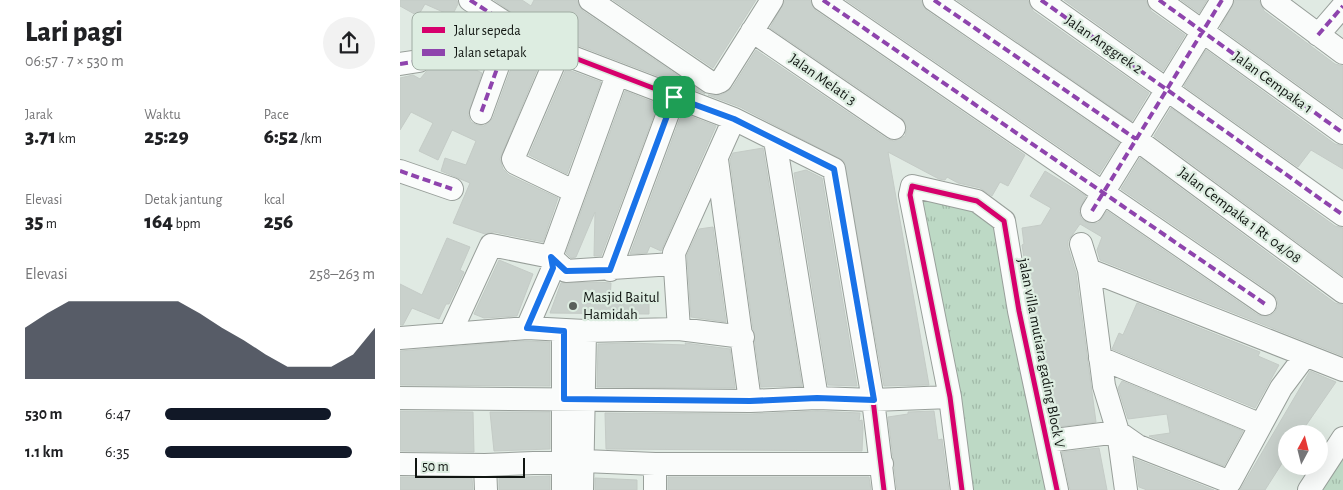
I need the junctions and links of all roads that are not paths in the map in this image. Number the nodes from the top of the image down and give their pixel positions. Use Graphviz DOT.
graph roads {
  1 [pos="470,0"];
  2 [pos="590,0"];
  3 [pos="772,0"];
  4 [pos="823,0"];
  5 [pos="934,0"];
  6 [pos="1041,0"];
  7 [pos="1159,0"];
  8 [pos="1222,0"];
  9 [pos="1272,0"];
  10 [pos="1343,6"];
  11 [pos="489,12"];
  12 [pos="1203,30"];
  13 [pos="752,31"];
  14 [pos="1318,35"];
  15 [pos="1343,53"];
  16 [pos="578,59"];
  17 [pos="496,70"];
  18 [pos="551,70"];
  19 [pos="617,74"];
  20 [pos="1166,89"];
  21 [pos="674,97"];
  22 [pos="481,113"];
  23 [pos="734,119"];
  24 [pos="894,128"];
  25 [pos="1343,133"];
  26 [pos="1136,138"];
  27 [pos="775,140"];
  28 [pos="716,160"];
  29 [pos="400,171"];
  30 [pos="452,190"];
  31 [pos="573,191"];
  32 [pos="1097,202"];
  33 [pos="1343,215"];
  34 [pos="1081,244"];
  35 [pos="551,257"];
  36 [pos="673,264"];
  37 [pos="610,270"];
  38 [pos="1089,270"];
  39 [pos="1343,292"];
  40 [pos="1265,304"];
  41 [pos="527,328"];
  42 [pos="679,329"];
  43 [pos="574,331"];
  44 [pos="450,334"];
  45 [pos="743,336"];
  46 [pos="400,338"];
  47 [pos="1305,356"];
  48 [pos="1100,358"];
  49 [pos="1343,370"];
  50 [pos="950,397"];
  51 [pos="400,398"];
  52 [pos="817,398"];
  53 [pos="574,400"];
  54 [pos="874,400"];
  55 [pos="750,401"];
  56 [pos="1259,424"];
  57 [pos="1118,432"];
  58 [pos="1343,438"];
  59 [pos="1047,441"];
  60 [pos="573,461"];
  61 [pos="400,464"];
  62 [pos="655,464"];
  63 [pos="882,464"];
  64 [pos="485,465"];
  65 [pos="1228,486"];
  66 [pos="486,490"];
  67 [pos="562,490"];
  68 [pos="582,490"];
  69 [pos="654,490"];
  70 [pos="884,490"];
  71 [pos="962,490"];
  72 [pos="1057,490"];
  73 [pos="1126,490"];
  74 [pos="1309,490"];
  1 -- 11 [label="street"];
  2 -- 13 [label="street"];
  3 -- 13 [label="street"];
  4 -- 32 [label="street"];
  5 -- 26 [label="street, Jalan Cempaka 1 Rt. 04/08"];
  6 -- 20 [label="street, Jalan Anggrek 2"];
  7 -- 12 [label="street, Jalan Cempaka 1"];
  8 -- 12 [label="street"];
  9 -- 14 [label="street"];
  10 -- 14 [label="street"];
  12 -- 20 [label="street"];
  12 -- 25 [label="street, Jalan Cempaka 1"];
  13 -- 24 [label="street, Jalan Melati 3"];
  14 -- 15 [label="street"];
  16 -- 19 [label="street"];
  17 -- 22 [label="street"];
  18 -- 31 [label="street"];
  19 -- 21 [label="street"];
  19 -- 31 [label="street"];
  20 -- 26 [label="street"];
  20 -- 33 [label="street, Jalan Anggrek 2"];
  21 -- 23 [label="street"];
  21 -- 37 [label="street"];
  23 -- 27 [label="street"];
  23 -- 28 [label="street"];
  26 -- 32 [label="street"];
  26 -- 39 [label="street, Jalan Cempaka 1 Rt. 04/08"];
  27 -- 52 [label="street"];
  27 -- 54 [label="street"];
  28 -- 36 [label="street"];
  28 -- 45 [label="street"];
  29 -- 30 [label="street"];
  31 -- 35 [label="street"];
  32 -- 40 [label="street"];
  34 -- 38 [label="street"];
  35 -- 37 [label="street"];
  35 -- 41 [label="street"];
  35 -- 44 [label="street"];
  36 -- 37 [label="street"];
  36 -- 42 [label="street"];
  38 -- 47 [label="street"];
  38 -- 48 [label="street"];
  41 -- 43 [label="street"];
  41 -- 44 [label="street"];
  42 -- 43 [label="street"];
  42 -- 45 [label="street"];
  43 -- 53 [label="street"];
  44 -- 46 [label="street"];
  45 -- 55 [label="street"];
  47 -- 49 [label="street"];
  47 -- 56 [label="street"];
  48 -- 56 [label="street"];
  48 -- 57 [label="street"];
  50 -- 54 [label="street"];
  50 -- 59 [label="street, jalan villa mutiara gading Block V"];
  50 -- 71 [label="street"];
  51 -- 53 [label="street"];
  52 -- 54 [label="street"];
  52 -- 55 [label="street"];
  53 -- 55 [label="street"];
  53 -- 60 [label="street"];
  54 -- 63 [label="street"];
  56 -- 65 [label="street"];
  57 -- 59 [label="street"];
  57 -- 65 [label="street"];
  57 -- 73 [label="street"];
  58 -- 74 [label="street"];
  59 -- 72 [label="street, jalan villa mutiara gading Block V"];
  60 -- 62 [label="street"];
  60 -- 64 [label="street"];
  60 -- 67 [label="street"];
  60 -- 68 [label="street"];
  61 -- 64 [label="street"];
  62 -- 63 [label="street"];
  62 -- 69 [label="street"];
  63 -- 70 [label="street"];
  64 -- 66 [label="street"];
}
